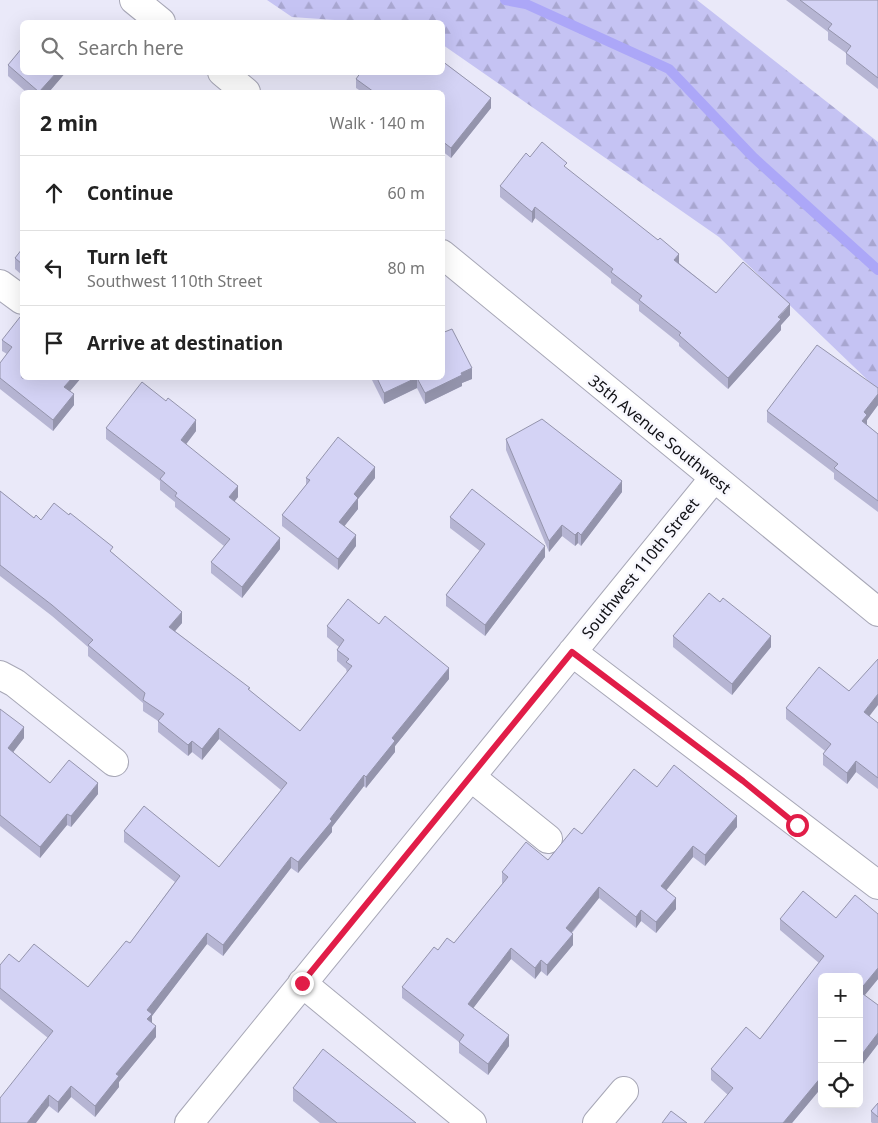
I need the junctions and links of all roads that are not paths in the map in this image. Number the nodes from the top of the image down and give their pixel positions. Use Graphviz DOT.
graph roads {
  1 [pos="134,0"];
  2 [pos="159,20"];
  3 [pos="226,75"];
  4 [pos="244,90"];
  5 [pos="445,256"];
  6 [pos="0,284"];
  7 [pos="20,299"];
  8 [pos="714,478"];
  9 [pos="878,612"];
  10 [pos="572,652"];
  11 [pos="0,675"];
  12 [pos="114,762"];
  13 [pos="471,777"];
  14 [pos="548,839"];
  15 [pos="878,885"];
  16 [pos="302,983"];
  17 [pos="624,1091"];
  18 [pos="189,1123"];
  19 [pos="472,1123"];
  20 [pos="597,1123"];
  1 -- 2 [label="street"];
  3 -- 4 [label="street"];
  5 -- 8 [label="street, 35th Avenue Southwest"];
  6 -- 7 [label="street"];
  8 -- 9 [label="street, 35th Avenue Southwest"];
  8 -- 10 [label="street, Southwest 110th Street"];
  10 -- 13 [label="street, Southwest 110th Street"];
  10 -- 15 [label="street"];
  11 -- 12 [label="street"];
  13 -- 14 [label="street"];
  13 -- 16 [label="street, Southwest 110th Street"];
  16 -- 18 [label="street, Southwest 110th Street"];
  16 -- 19 [label="street"];
  17 -- 20 [label="street"];
}
